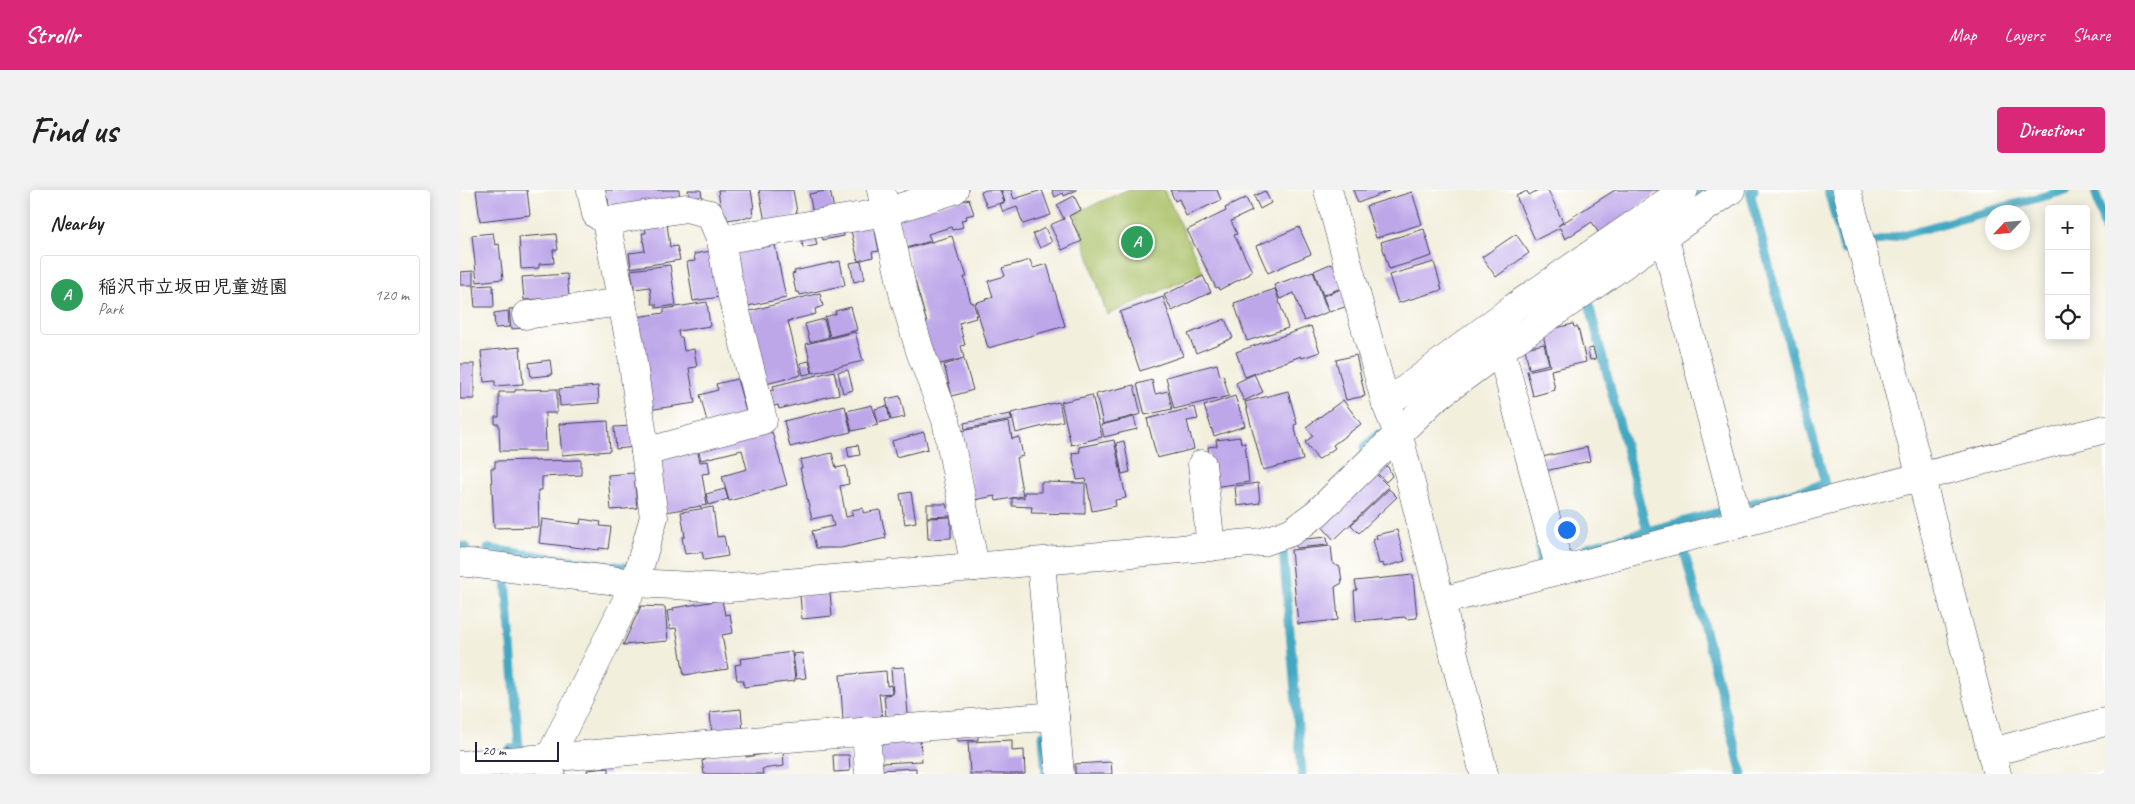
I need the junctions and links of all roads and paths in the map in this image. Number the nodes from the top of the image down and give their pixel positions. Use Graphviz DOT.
graph roads {
  1 [pos="591,190"];
  2 [pos="954,190"];
  3 [pos="1328,190"];
  4 [pos="1731,190"];
  5 [pos="1847,190"];
  6 [pos="883,201"];
  7 [pos="1680,205"];
  8 [pos="606,221"];
  9 [pos="1664,235"];
  10 [pos="721,240"];
  11 [pos="622,302"];
  12 [pos="526,315"];
  13 [pos="1501,350"];
  14 [pos="1386,404"];
  15 [pos="2105,429"];
  16 [pos="1399,436"];
  17 [pos="645,452"];
  18 [pos="1202,464"];
  19 [pos="1921,477"];
  20 [pos="1739,524"];
  21 [pos="1212,547"];
  22 [pos="460,562"];
  23 [pos="1040,562"];
  24 [pos="975,567"];
  25 [pos="1560,570"];
  26 [pos="635,583"];
  27 [pos="1441,601"];
  28 [pos="1055,716"];
  29 [pos="2105,722"];
  30 [pos="866,732"];
  31 [pos="1994,763"];
  32 [pos="460,765"];
  33 [pos="551,766"];
  34 [pos="869,774"];
  35 [pos="1060,774"];
  36 [pos="1484,774"];
  1 -- 8 [label="street"];
  2 -- 6 [label="street"];
  3 -- 14 [label="street"];
  4 -- 7 [label="street"];
  5 -- 19 [label="street"];
  6 -- 10 [label="street"];
  6 -- 24 [label="street"];
  7 -- 9 [label="street"];
  7 -- 14 [label="street"];
  8 -- 10 [label="street"];
  8 -- 11 [label="street"];
  9 -- 13 [label="street"];
  9 -- 20 [label="street"];
  10 -- 17 [label="street"];
  11 -- 12 [label="street"];
  11 -- 17 [label="street"];
  13 -- 16 [label="street"];
  13 -- 25 [label="street"];
  14 -- 16 [label="street"];
  15 -- 19 [label="street"];
  16 -- 21 [label="street"];
  16 -- 27 [label="street"];
  17 -- 26 [label="street"];
  18 -- 21 [label="street"];
  19 -- 20 [label="street"];
  19 -- 31 [label="street"];
  20 -- 25 [label="street"];
  21 -- 23 [label="street"];
  22 -- 26 [label="street"];
  23 -- 24 [label="street"];
  23 -- 28 [label="street"];
  24 -- 26 [label="street"];
  25 -- 27 [label="street"];
  26 -- 33 [label="street"];
  27 -- 36 [label="street"];
  28 -- 30 [label="street"];
  28 -- 35 [label="street"];
  29 -- 31 [label="street"];
  30 -- 33 [label="street"];
  30 -- 34 [label="street"];
  32 -- 33 [label="street"];
}
